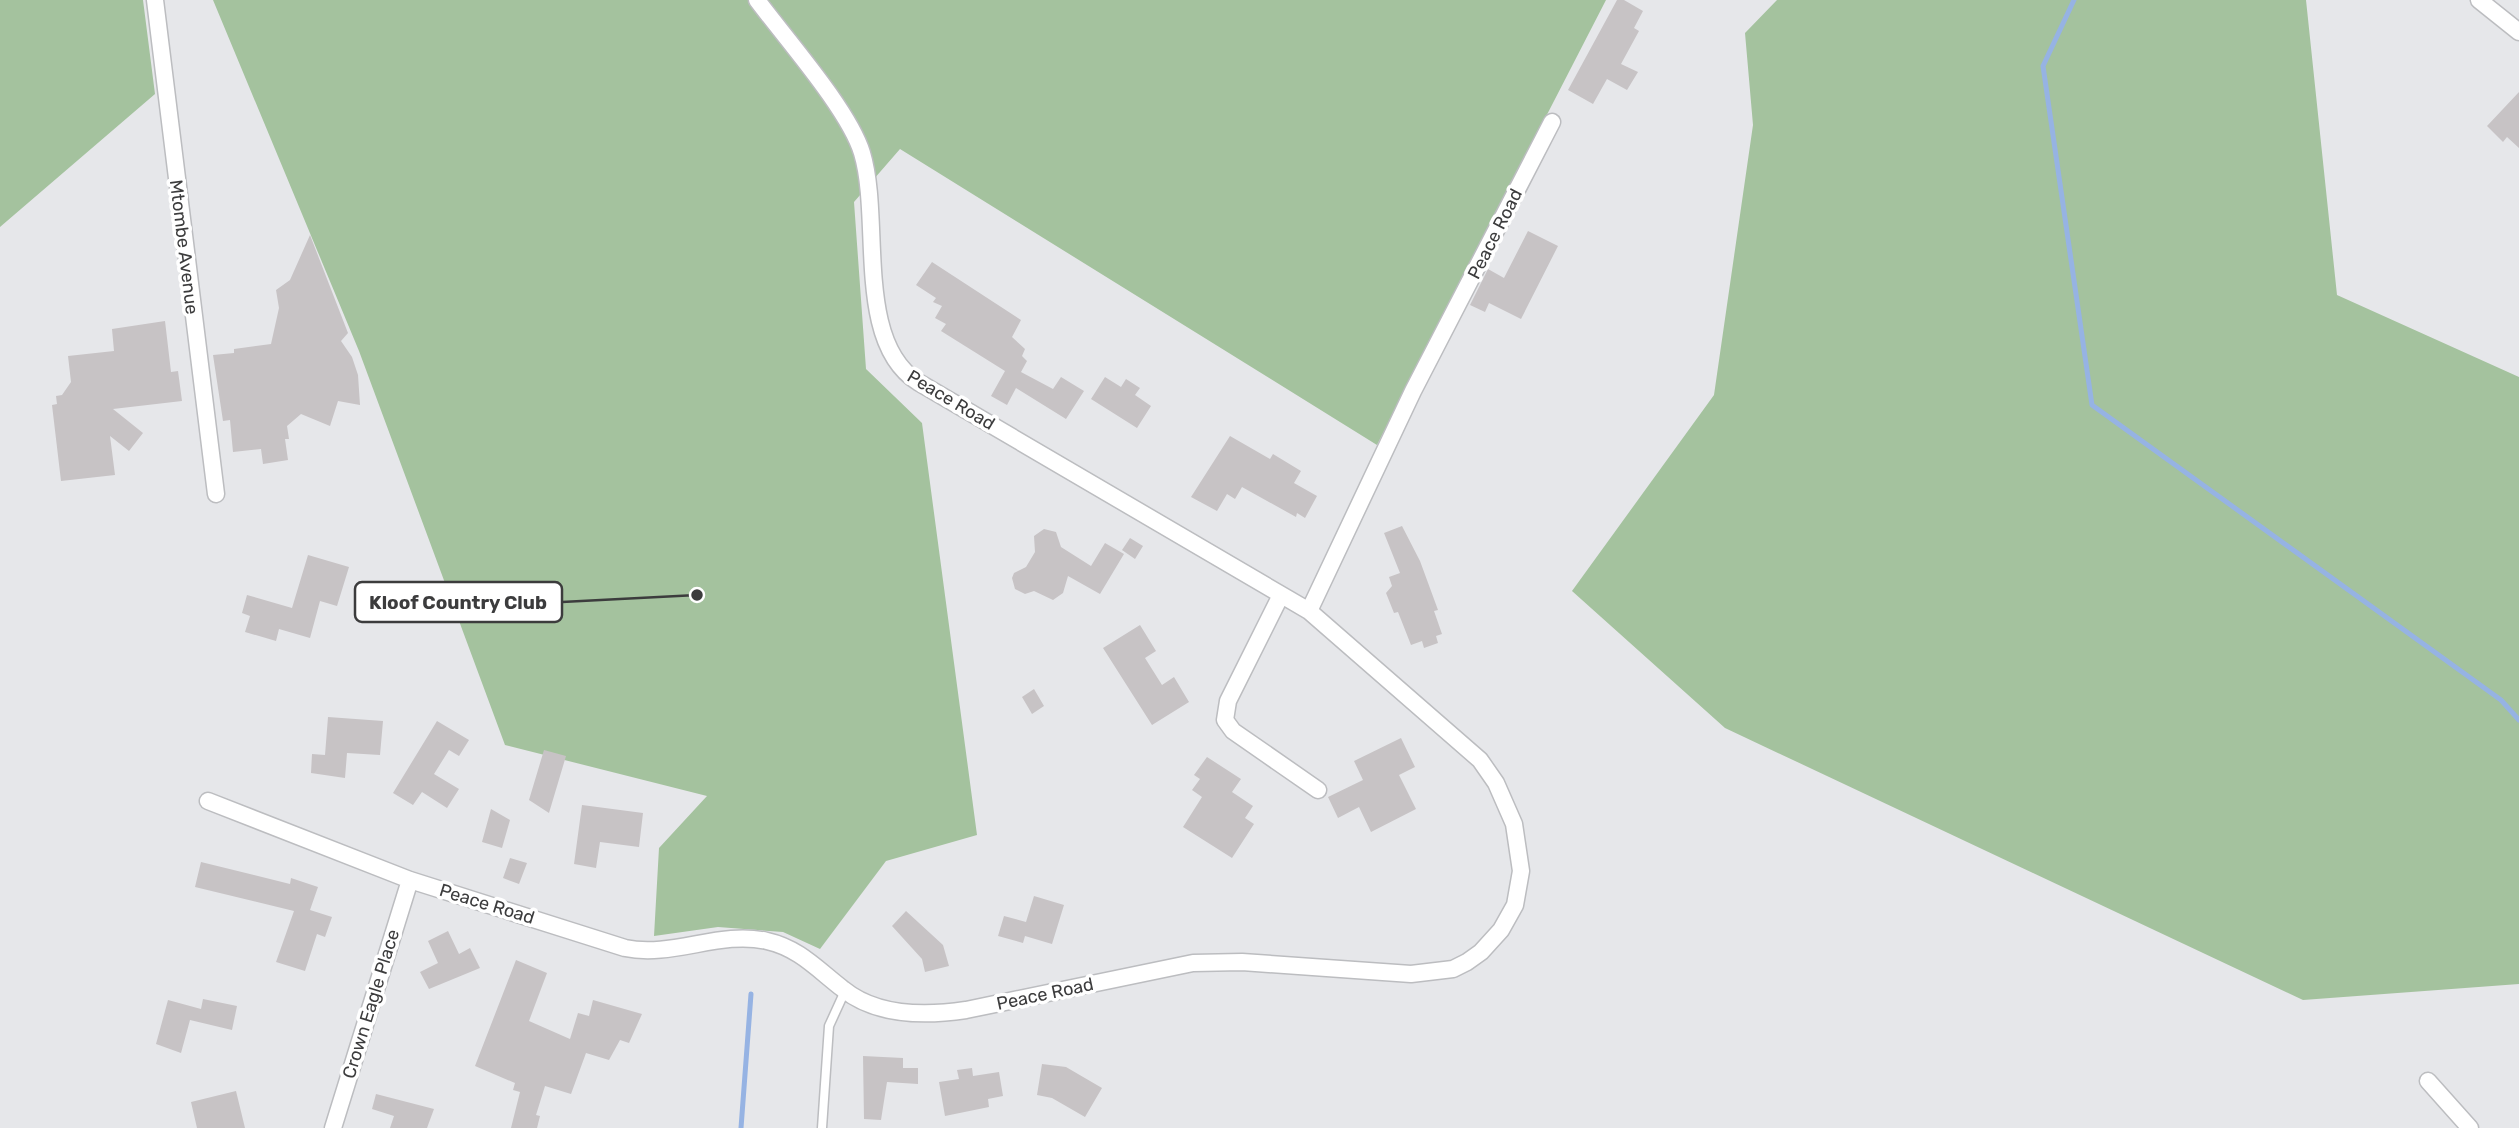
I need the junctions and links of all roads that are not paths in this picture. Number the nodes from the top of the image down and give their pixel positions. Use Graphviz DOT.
graph roads {
  1 [pos="155,0"];
  2 [pos="757,0"];
  3 [pos="2479,0"];
  4 [pos="2519,32"];
  5 [pos="1552,122"];
  6 [pos="216,494"];
  7 [pos="1280,595"];
  8 [pos="1309,611"];
  9 [pos="1318,790"];
  10 [pos="208,801"];
  11 [pos="410,880"];
  12 [pos="845,992"];
  13 [pos="2428,1081"];
  14 [pos="333,1128"];
  15 [pos="822,1128"];
  16 [pos="2470,1128"];
  1 -- 6 [label="street, Mtombe Avenue"];
  2 -- 7 [label="street, Peace Road"];
  3 -- 4 [label="street"];
  5 -- 8 [label="street, Peace Road"];
  7 -- 8 [label="street, Peace Road"];
  7 -- 9 [label="street"];
  8 -- 12 [label="street, Peace Road"];
  10 -- 11 [label="street, Peace Road"];
  11 -- 12 [label="street, Peace Road"];
  11 -- 14 [label="street, Crown Eagle Place"];
  12 -- 15 [label="lane"];
  13 -- 16 [label="street"];
}
